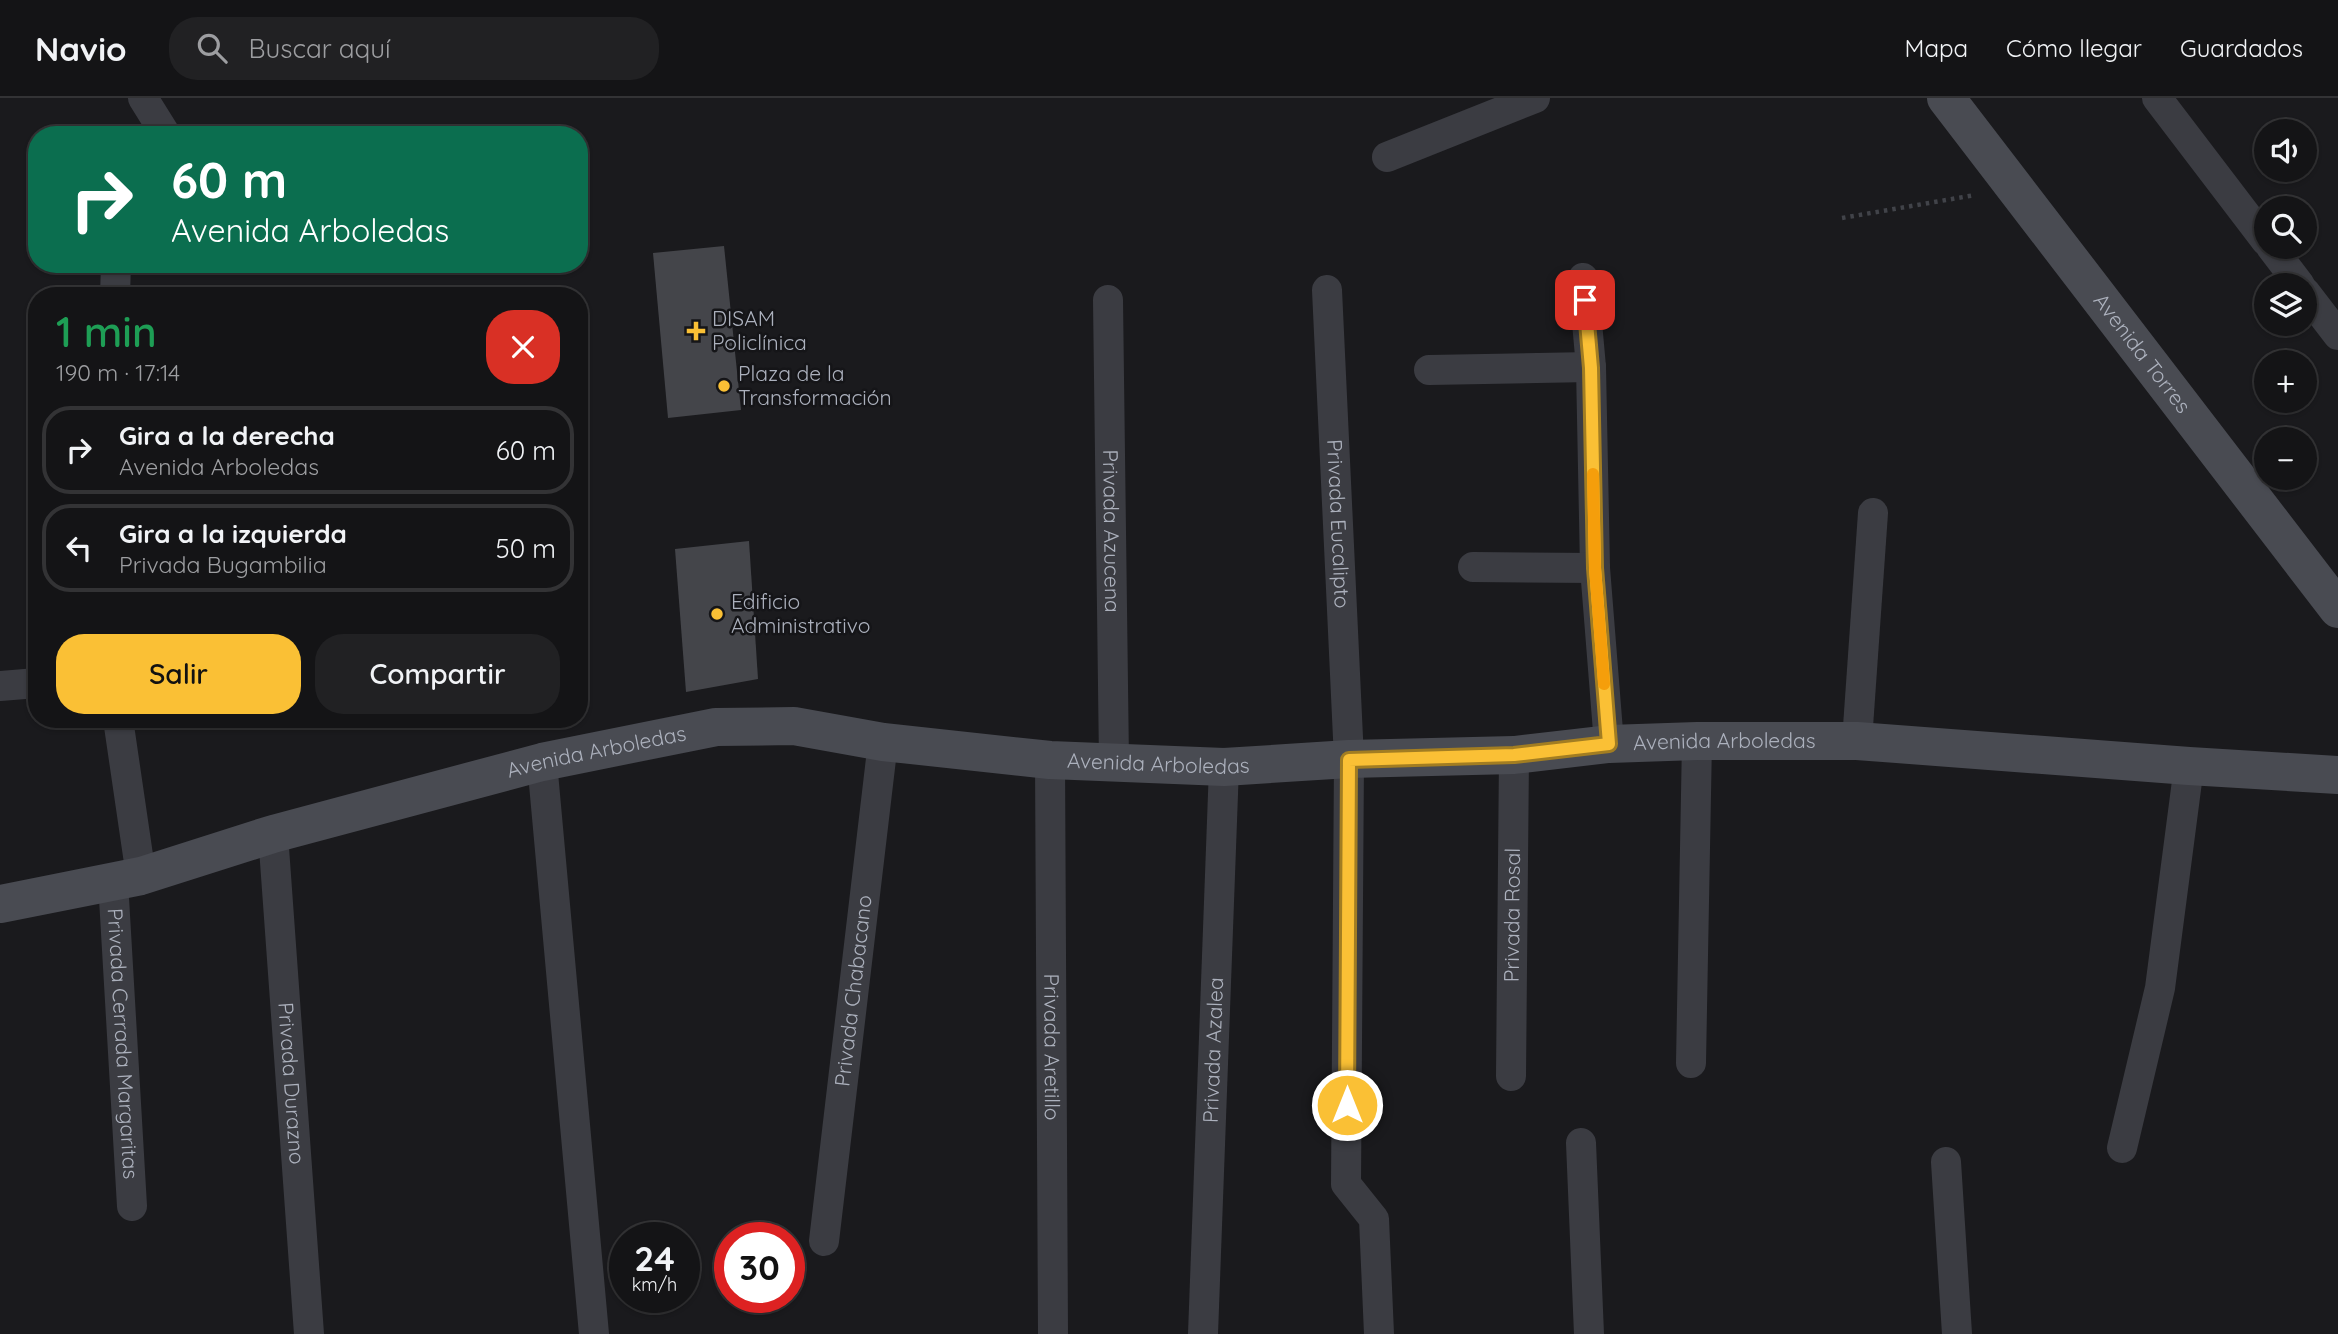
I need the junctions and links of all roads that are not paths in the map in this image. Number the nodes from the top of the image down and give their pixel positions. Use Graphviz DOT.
graph roads {
  1 [pos="143,98"];
  2 [pos="1535,98"];
  3 [pos="1946,98"];
  4 [pos="2157,98"];
  5 [pos="160,126"];
  6 [pos="1387,157"];
  7 [pos="2254,225"];
  8 [pos="2280,259"];
  9 [pos="2291,273"];
  10 [pos="1583,278"];
  11 [pos="1327,290"];
  12 [pos="1108,300"];
  13 [pos="2317,308"];
  14 [pos="2338,335"];
  15 [pos="1591,368"];
  16 [pos="1429,370"];
  17 [pos="1873,513"];
  18 [pos="1473,567"];
  19 [pos="1595,568"];
  20 [pos="2338,609"];
  21 [pos="28,684"];
  22 [pos="0,686"];
  23 [pos="119,728"];
  24 [pos="1697,741"];
  25 [pos="1857,741"];
  26 [pos="883,742"];
  27 [pos="1609,744"];
  28 [pos="1514,755"];
  29 [pos="1050,760"];
  30 [pos="1349,760"];
  31 [pos="542,762"];
  32 [pos="1114,762"];
  33 [pos="2189,766"];
  34 [pos="1224,767"];
  35 [pos="2338,775"];
  36 [pos="273,834"];
  37 [pos="127,878"];
  38 [pos="0,904"];
  39 [pos="1691,1063"];
  40 [pos="1511,1076"];
  41 [pos="1580,1143"];
  42 [pos="2122,1148"];
  43 [pos="1946,1162"];
  44 [pos="132,1206"];
  45 [pos="824,1241"];
  46 [pos="309,1334"];
  47 [pos="594,1334"];
  48 [pos="1053,1334"];
  49 [pos="1203,1334"];
  50 [pos="1379,1334"];
  51 [pos="1589,1334"];
  52 [pos="1956,1334"];
  1 -- 5 [label="street"];
  2 -- 6 [label="street"];
  3 -- 20 [label="main road, Avenida Torres"];
  4 -- 7 [label="street"];
  8 -- 9 [label="street"];
  10 -- 15 [label="street"];
  11 -- 30 [label="street, Privada Eucalipto"];
  12 -- 32 [label="street, Privada Azucena"];
  13 -- 14 [label="street"];
  15 -- 16 [label="street"];
  15 -- 19 [label="street"];
  17 -- 25 [label="street"];
  18 -- 19 [label="street"];
  19 -- 27 [label="street"];
  21 -- 22 [label="street"];
  23 -- 37 [label="street, Privada Cerrada Margaritas"];
  24 -- 25 [label="main road, Avenida Arboledas"];
  24 -- 27 [label="main road, Avenida Arboledas"];
  24 -- 39 [label="street"];
  25 -- 33 [label="main road, Avenida Arboledas"];
  26 -- 29 [label="main road, Avenida Arboledas"];
  26 -- 31 [label="main road, Avenida Arboledas"];
  26 -- 45 [label="street, Privada Chabacano"];
  27 -- 28 [label="main road, Avenida Arboledas"];
  28 -- 30 [label="main road, Avenida Arboledas"];
  28 -- 40 [label="street, Privada Rosal"];
  29 -- 32 [label="main road, Avenida Arboledas"];
  29 -- 48 [label="street, Privada Aretillo"];
  30 -- 34 [label="main road, Avenida Arboledas"];
  30 -- 50 [label="street, Privada Eucalipto"];
  31 -- 36 [label="main road, Avenida Arboledas"];
  31 -- 47 [label="street"];
  32 -- 34 [label="main road, Avenida Arboledas"];
  33 -- 35 [label="main road, Avenida Arboledas"];
  33 -- 42 [label="street"];
  34 -- 49 [label="street, Privada Azalea"];
  36 -- 37 [label="main road, Avenida Arboledas"];
  36 -- 46 [label="street, Privada Durazno"];
  37 -- 38 [label="main road, Avenida Arboledas"];
  37 -- 44 [label="street, Privada Cerrada Margaritas"];
  41 -- 51 [label="street"];
  43 -- 52 [label="street"];
}
